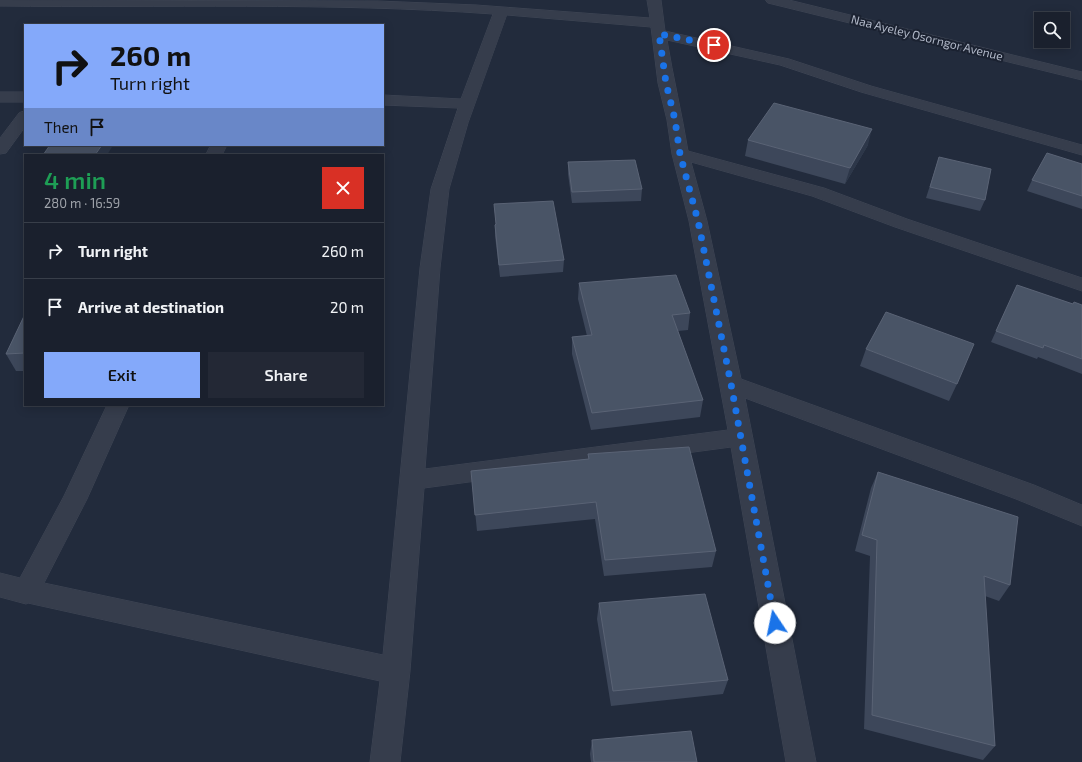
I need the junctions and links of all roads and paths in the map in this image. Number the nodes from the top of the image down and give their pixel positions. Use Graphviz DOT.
graph roads {
  1 [pos="654,0"];
  2 [pos="773,0"];
  3 [pos="0,2"];
  4 [pos="477,5"];
  5 [pos="501,12"];
  6 [pos="659,28"];
  7 [pos="1082,76"];
  8 [pos="0,97"];
  9 [pos="24,97"];
  10 [pos="384,100"];
  11 [pos="467,104"];
  12 [pos="24,117"];
  13 [pos="0,150"];
  14 [pos="1082,150"];
  15 [pos="680,154"];
  16 [pos="1082,284"];
  17 [pos="731,384"];
  18 [pos="118,406"];
  19 [pos="740,437"];
  20 [pos="413,480"];
  21 [pos="1082,516"];
  22 [pos="0,585"];
  23 [pos="26,592"];
  24 [pos="396,671"];
  25 [pos="385,762"];
  26 [pos="801,762"];
  1 -- 6 [label="street"];
  2 -- 7 [label="street, Naa Ayeley Osorngor Avenue"];
  3 -- 4 [label="street"];
  4 -- 5 [label="street"];
  5 -- 6 [label="street"];
  5 -- 11 [label="street"];
  6 -- 14 [label="street"];
  6 -- 15 [label="street"];
  8 -- 9 [label="street"];
  10 -- 11 [label="street"];
  11 -- 20 [label="street"];
  12 -- 13 [label="street"];
  15 -- 16 [label="street"];
  15 -- 17 [label="street"];
  17 -- 19 [label="street"];
  17 -- 21 [label="street"];
  18 -- 23 [label="street"];
  19 -- 20 [label="street"];
  19 -- 26 [label="street"];
  20 -- 24 [label="street"];
  22 -- 23 [label="street"];
  23 -- 24 [label="street"];
  24 -- 25 [label="street"];
}
